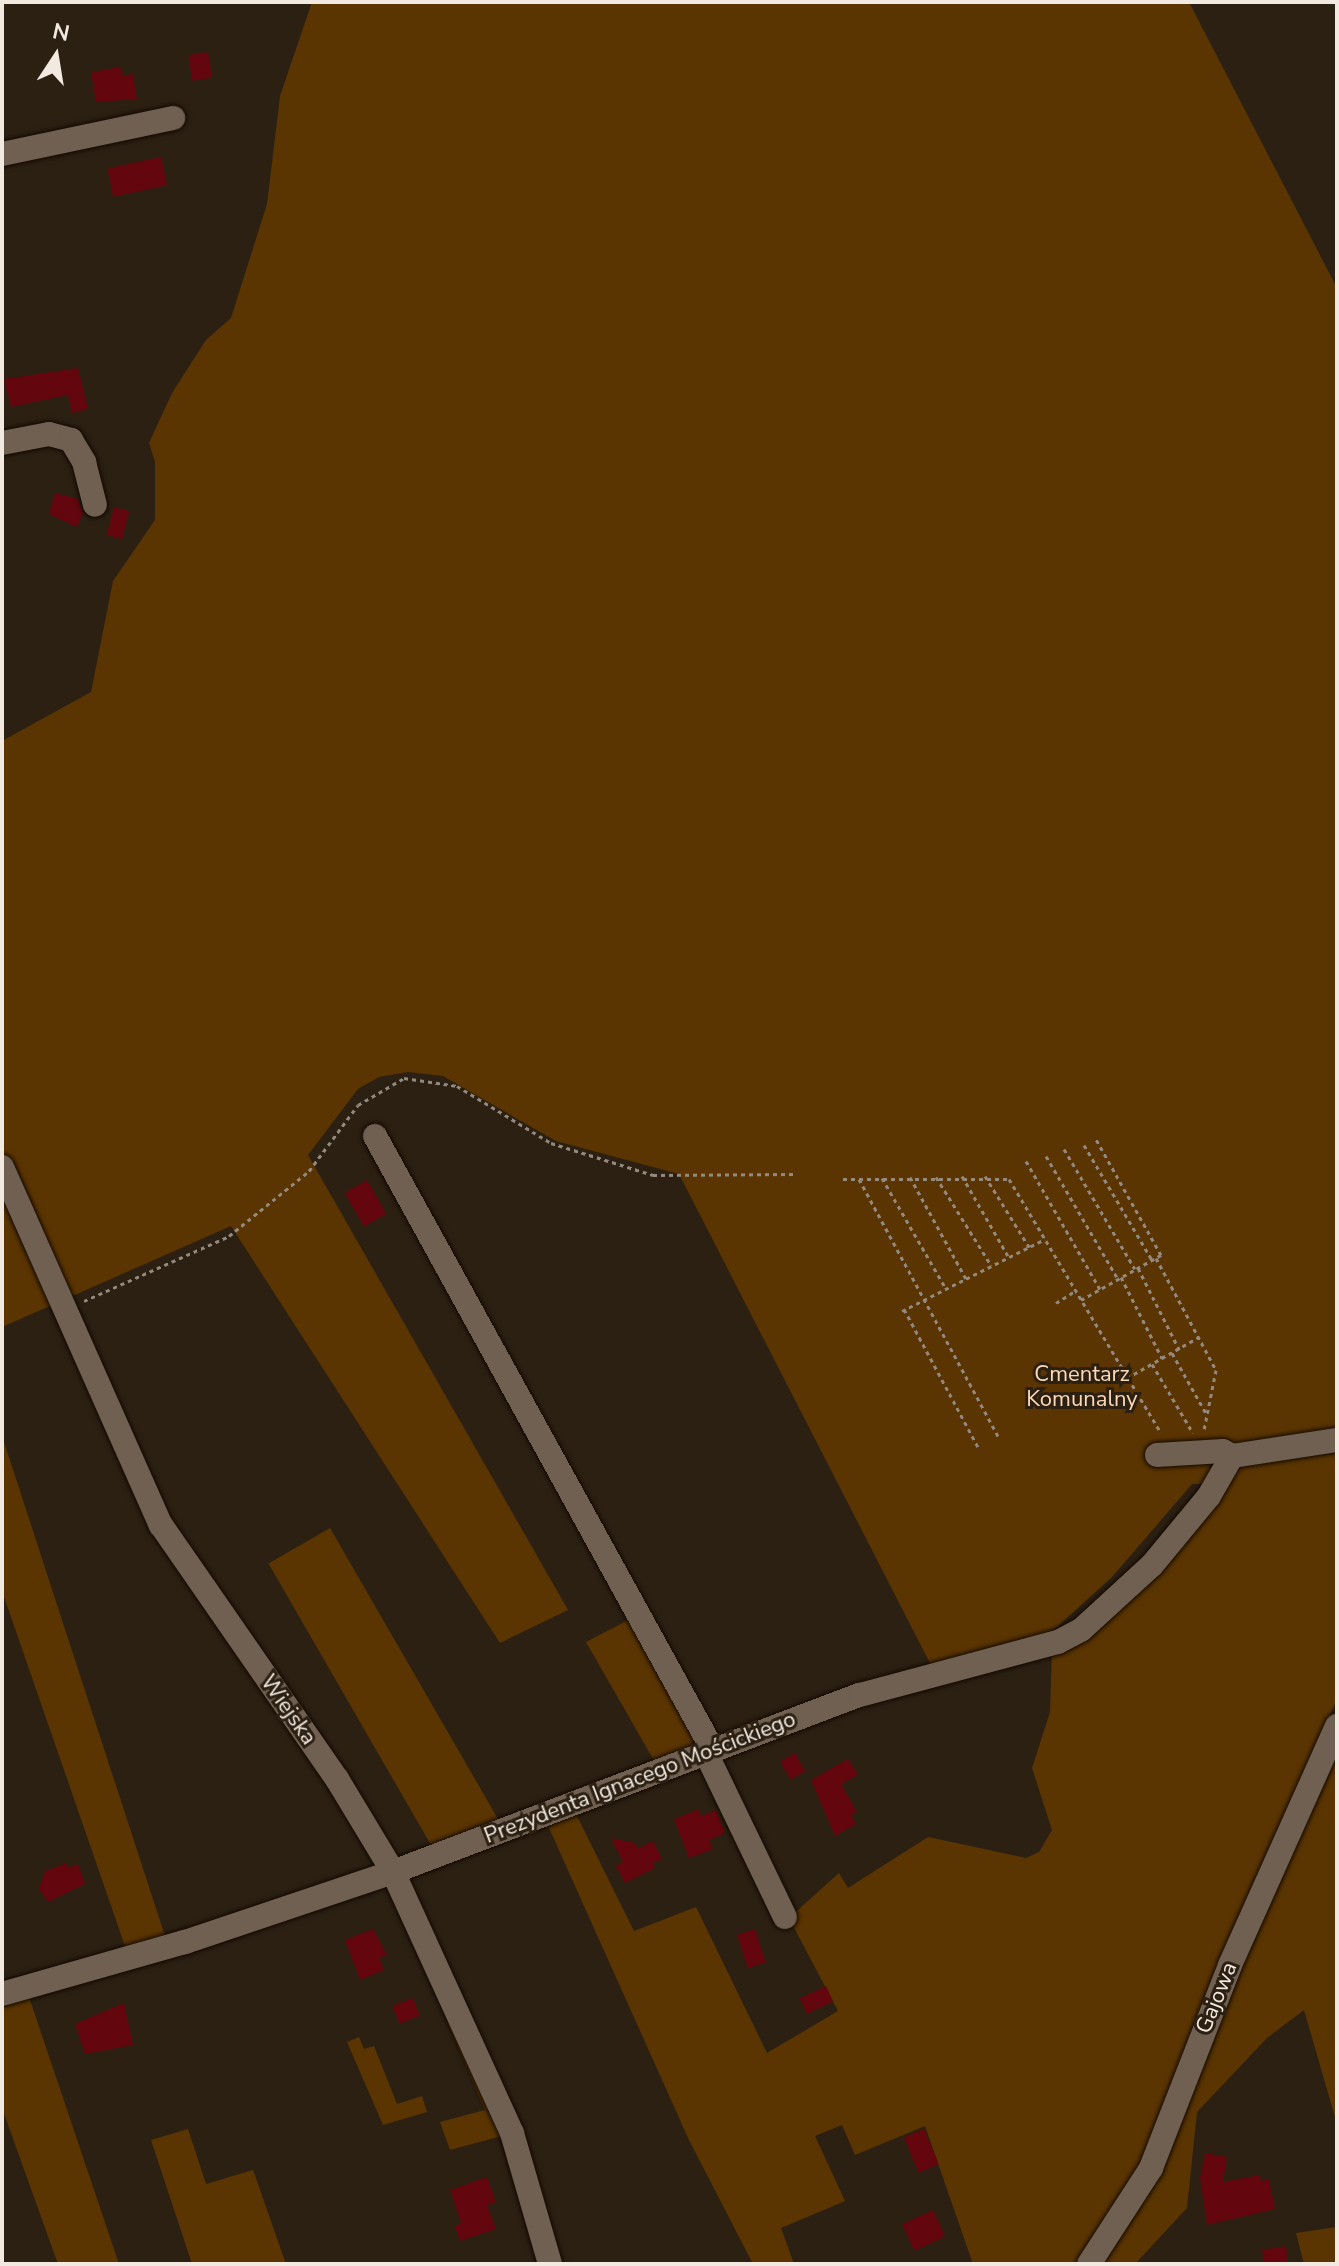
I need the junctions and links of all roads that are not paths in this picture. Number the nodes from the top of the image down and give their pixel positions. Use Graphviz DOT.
graph roads {
  1 [pos="173,118"];
  2 [pos="2,154"];
  3 [pos="2,443"];
  4 [pos="95,505"];
  5 [pos="375,1136"];
  6 [pos="2,1167"];
  7 [pos="1337,1440"];
  8 [pos="1165,1454"];
  9 [pos="1226,1466"];
  10 [pos="1337,1726"];
  11 [pos="709,1751"];
  12 [pos="393,1872"];
  13 [pos="785,1917"];
  14 [pos="2,1994"];
  15 [pos="550,2264"];
  16 [pos="1089,2264"];
  1 -- 2 [label="street"];
  3 -- 4 [label="street"];
  5 -- 11 [label="street"];
  6 -- 12 [label="street, Wiejska"];
  7 -- 9 [label="street"];
  8 -- 9 [label="street"];
  9 -- 11 [label="street, Prezydenta Ignacego Mościckiego"];
  10 -- 16 [label="street, Gajowa"];
  11 -- 12 [label="street, Prezydenta Ignacego Mościckiego"];
  11 -- 13 [label="street"];
  12 -- 14 [label="street, Prezydenta Ignacego Mościckiego"];
  12 -- 15 [label="street, Wiejska"];
}
